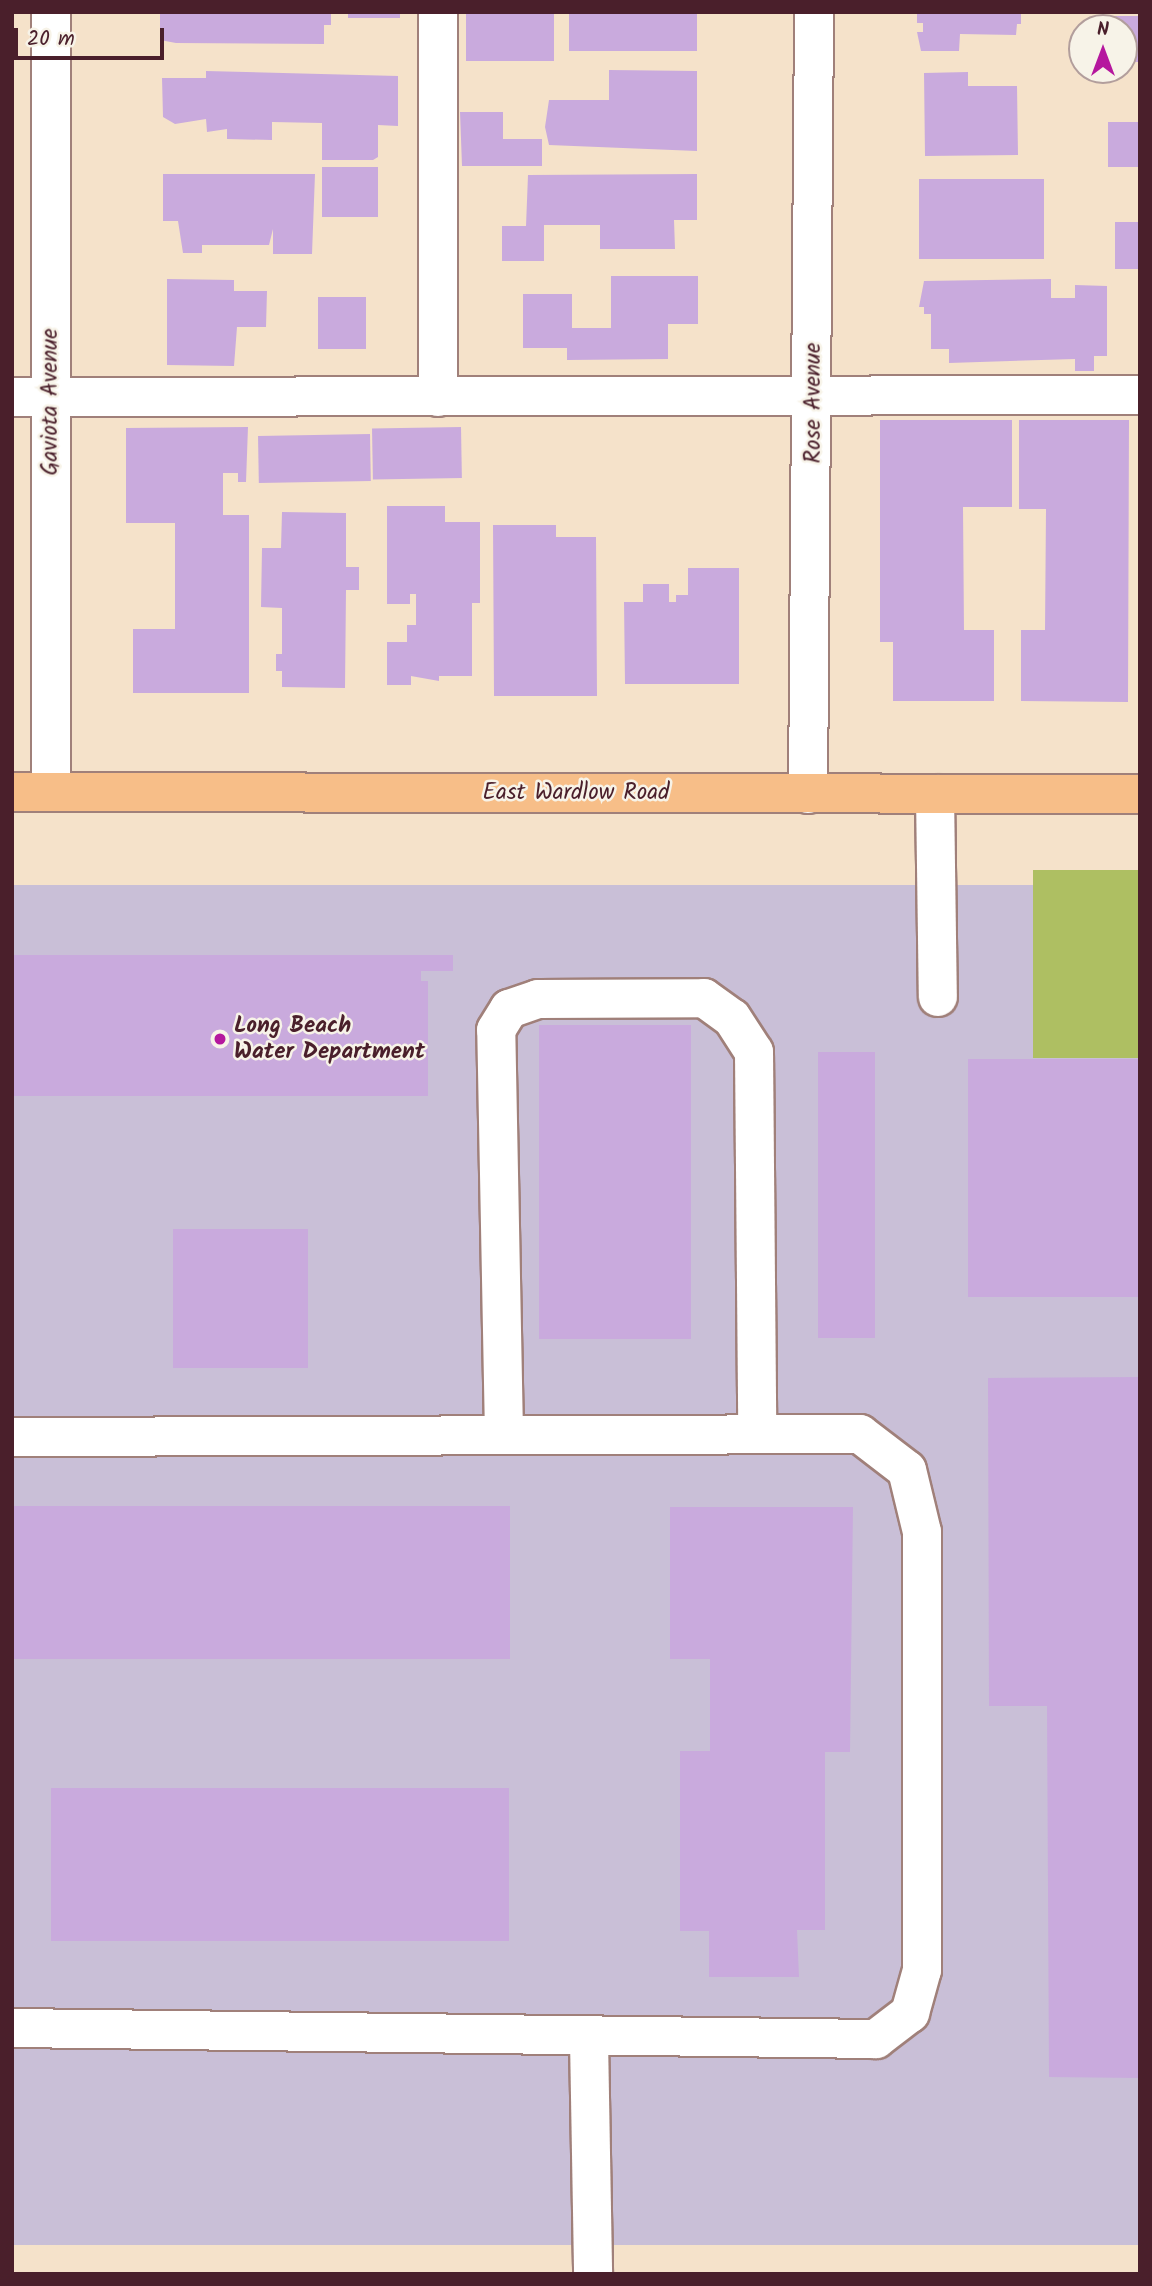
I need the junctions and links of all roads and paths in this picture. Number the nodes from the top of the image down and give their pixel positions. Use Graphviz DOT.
graph roads {
  1 [pos="51,12"];
  2 [pos="438,12"];
  3 [pos="814,12"];
  4 [pos="1140,395"];
  5 [pos="815,396"];
  6 [pos="12,397"];
  7 [pos="51,397"];
  8 [pos="438,397"];
  9 [pos="12,792"];
  10 [pos="51,792"];
  11 [pos="808,793"];
  12 [pos="935,793"];
  13 [pos="1140,793"];
  14 [pos="938,997"];
  15 [pos="757,1432"];
  16 [pos="504,1434"];
  17 [pos="12,1437"];
  18 [pos="12,2028"];
  19 [pos="589,2039"];
  20 [pos="593,2274"];
  1 -- 7 [label="street, Gaviota Avenue"];
  2 -- 8 [label="street"];
  3 -- 5 [label="street, Rose Avenue"];
  4 -- 5 [label="street"];
  5 -- 8 [label="street"];
  5 -- 11 [label="street, Rose Avenue"];
  6 -- 7 [label="street"];
  7 -- 8 [label="street"];
  7 -- 10 [label="street, Gaviota Avenue"];
  9 -- 10 [label="main road, East Wardlow Road"];
  10 -- 11 [label="main road, East Wardlow Road"];
  11 -- 12 [label="main road, East Wardlow Road"];
  12 -- 13 [label="main road, East Wardlow Road"];
  12 -- 14 [label="street"];
  15 -- 16 [label="street"];
  15 -- 16 [label="street"];
  15 -- 19 [label="street"];
  16 -- 17 [label="street"];
  18 -- 19 [label="street"];
  19 -- 20 [label="street"];
}
